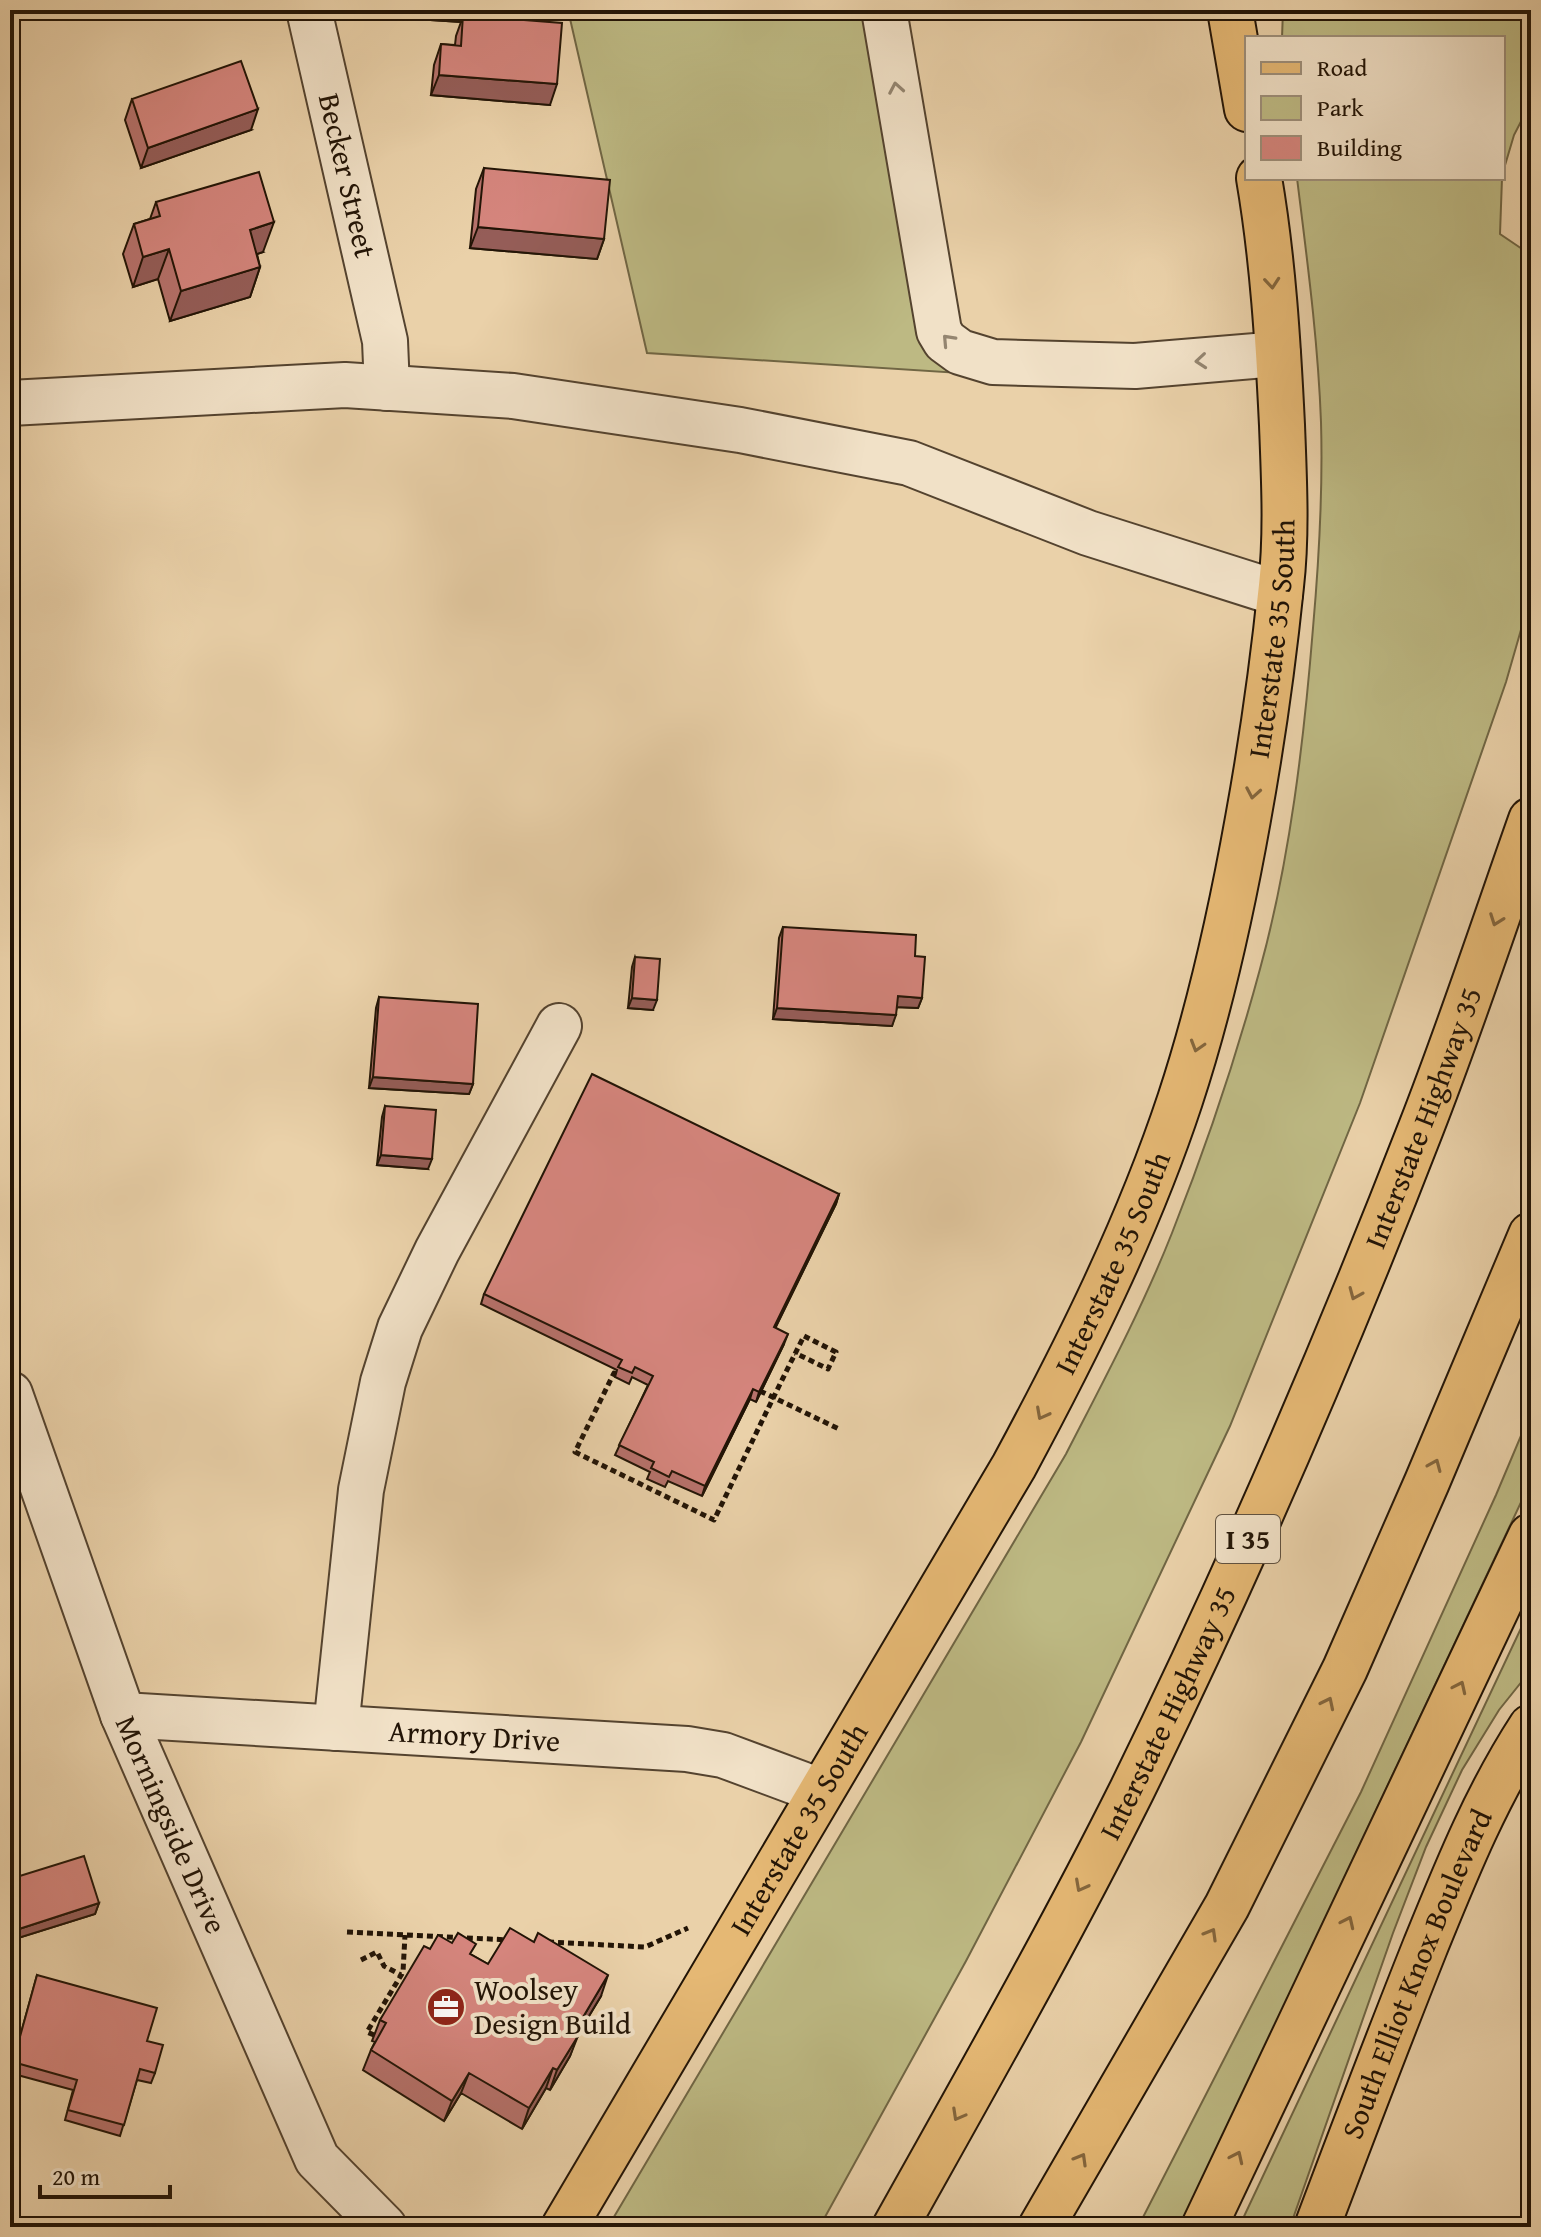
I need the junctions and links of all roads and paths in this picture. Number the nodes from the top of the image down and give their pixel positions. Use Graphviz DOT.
graph roads {
  1 [pos="309,10"];
  2 [pos="884,10"];
  3 [pos="1230,10"];
  4 [pos="1252,10"];
  5 [pos="1253,36"];
  6 [pos="1245,97"];
  7 [pos="1262,180"];
  8 [pos="1278,354"];
  9 [pos="387,388"];
  10 [pos="10,403"];
  11 [pos="1280,594"];
  12 [pos="1531,820"];
  13 [pos="559,1026"];
  14 [pos="1531,1235"];
  15 [pos="795,1353"];
  16 [pos="616,1374"];
  17 [pos="760,1391"];
  18 [pos="10,1394"];
  19 [pos="774,1398"];
  20 [pos="841,1430"];
  21 [pos="656,1483"];
  22 [pos="652,1490"];
  23 [pos="1531,1536"];
  24 [pos="123,1715"];
  25 [pos="1531,1727"];
  26 [pos="336,1728"];
  27 [pos="820,1791"];
  28 [pos="688,1928"];
  29 [pos="347,1932"];
  30 [pos="405,1935"];
  31 [pos="525,1941"];
  32 [pos="540,1942"];
  33 [pos="361,1960"];
  34 [pos="401,1975"];
  35 [pos="374,2035"];
  36 [pos="384,2227"];
  37 [pos="564,2227"];
  38 [pos="895,2227"];
  39 [pos="1041,2227"];
  40 [pos="1204,2227"];
  41 [pos="1317,2227"];
  1 -- 9 [label="street, Becker Street"];
  8 -- 2 [label="street, one-way"];
  3 -- 6 [label="main road"];
  4 -- 5 [label="main road"];
  7 -- 8 [label="main road, Interstate 35 South, one-way"];
  8 -- 11 [label="main road, Interstate 35 South"];
  9 -- 10 [label="street"];
  9 -- 11 [label="street"];
  11 -- 27 [label="main road, Interstate 35 South, one-way"];
  12 -- 38 [label="main road, Interstate Highway 35 / I 35, one-way"];
  13 -- 26 [label="street"];
  39 -- 14 [label="main road, one-way"];
  15 -- 15 [label="path"];
  15 -- 19 [label="path"];
  16 -- 22 [label="path"];
  17 -- 19 [label="path"];
  18 -- 24 [label="street, Morningside Drive"];
  19 -- 20 [label="path"];
  19 -- 22 [label="path"];
  21 -- 22 [label="path"];
  40 -- 23 [label="main road, one-way"];
  24 -- 26 [label="street, Armory Drive"];
  24 -- 36 [label="street, Morningside Drive"];
  25 -- 41 [label="main road, South Elliot Knox Boulevard"];
  26 -- 27 [label="street, Armory Drive"];
  27 -- 37 [label="main road, Interstate 35 South"];
  28 -- 32 [label="path"];
  29 -- 30 [label="path"];
  30 -- 31 [label="path"];
  30 -- 34 [label="path"];
  33 -- 34 [label="path"];
  34 -- 35 [label="path"];
}
